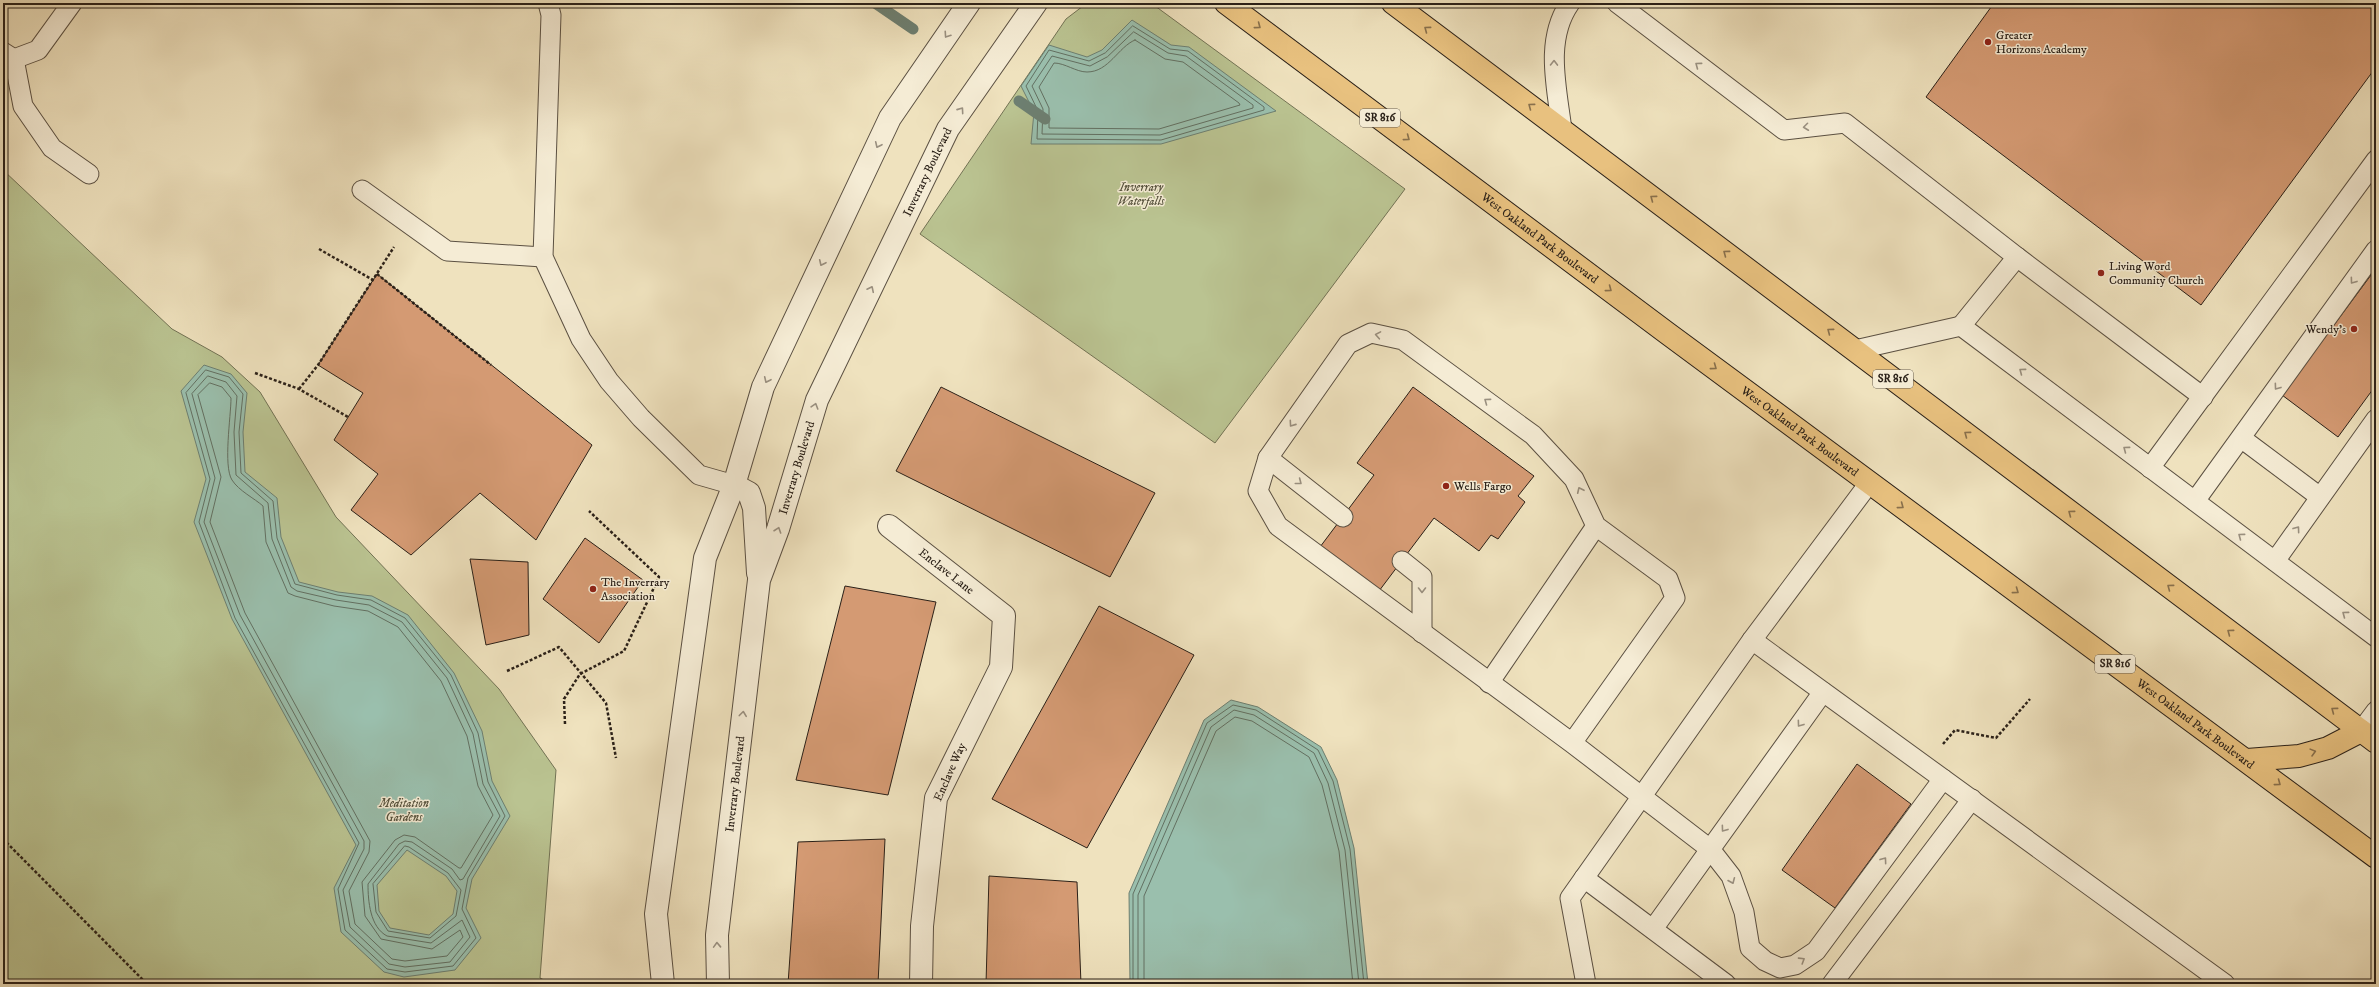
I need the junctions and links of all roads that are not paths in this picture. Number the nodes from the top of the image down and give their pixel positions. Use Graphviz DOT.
graph roads {
  1 [pos="72,3"];
  2 [pos="548,3"];
  3 [pos="969,3"];
  4 [pos="1036,3"];
  5 [pos="1226,3"];
  6 [pos="1393,3"];
  7 [pos="1570,3"];
  8 [pos="1617,3"];
  9 [pos="8,55"];
  10 [pos="1562,130"];
  11 [pos="2376,160"];
  12 [pos="89,174"];
  13 [pos="362,190"];
  14 [pos="2376,250"];
  15 [pos="543,257"];
  16 [pos="2017,257"];
  17 [pos="1961,326"];
  18 [pos="1855,350"];
  19 [pos="2203,397"];
  20 [pos="2376,419"];
  21 [pos="2241,438"];
  22 [pos="1268,458"];
  23 [pos="2150,468"];
  24 [pos="1870,482"];
  25 [pos="734,485"];
  26 [pos="2320,497"];
  27 [pos="2195,502"];
  28 [pos="1343,517"];
  29 [pos="889,526"];
  30 [pos="1596,526"];
  31 [pos="1402,561"];
  32 [pos="2275,561"];
  33 [pos="759,580"];
  34 [pos="1004,616"];
  35 [pos="1422,633"];
  36 [pos="2376,637"];
  37 [pos="1752,640"];
  38 [pos="1489,683"];
  39 [pos="1823,692"];
  40 [pos="2376,711"];
  41 [pos="2368,737"];
  42 [pos="1572,743"];
  43 [pos="2247,760"];
  44 [pos="1943,779"];
  45 [pos="1642,796"];
  46 [pos="1972,799"];
  47 [pos="1710,849"];
  48 [pos="2376,857"];
  49 [pos="1584,878"];
  50 [pos="1653,929"];
  51 [pos="663,984"];
  52 [pos="718,984"];
  53 [pos="921,984"];
  54 [pos="1586,984"];
  55 [pos="1726,984"];
  56 [pos="1832,984"];
  57 [pos="2225,984"];
  1 -- 9 [label="lane"];
  2 -- 15 [label="lane"];
  3 -- 25 [label="street, one-way"];
  33 -- 4 [label="street, Inverrary Boulevard, one-way"];
  5 -- 24 [label="main road, West Oakland Park Boulevard / SR 816, one-way"];
  10 -- 6 [label="main road, SR 816, one-way"];
  10 -- 7 [label="lane, one-way"];
  16 -- 8 [label="lane, one-way"];
  9 -- 12 [label="lane"];
  18 -- 10 [label="main road, SR 816, one-way"];
  11 -- 19 [label="lane"];
  13 -- 15 [label="lane"];
  14 -- 21 [label="lane, one-way"];
  15 -- 25 [label="lane"];
  16 -- 17 [label="lane"];
  16 -- 19 [label="lane"];
  17 -- 18 [label="lane"];
  23 -- 17 [label="lane, one-way"];
  41 -- 18 [label="main road, SR 816, one-way"];
  19 -- 23 [label="lane"];
  20 -- 26 [label="lane"];
  21 -- 26 [label="lane"];
  21 -- 27 [label="lane"];
  22 -- 28 [label="lane, one-way"];
  30 -- 22 [label="lane, one-way"];
  22 -- 35 [label="lane"];
  23 -- 27 [label="lane"];
  24 -- 37 [label="lane"];
  24 -- 43 [label="main road, West Oakland Park Boulevard / SR 816, one-way"];
  25 -- 33 [label="street"];
  25 -- 51 [label="street"];
  32 -- 26 [label="lane, one-way"];
  32 -- 27 [label="lane, one-way"];
  29 -- 34 [label="street, Enclave Lane"];
  30 -- 38 [label="lane"];
  30 -- 42 [label="lane"];
  31 -- 35 [label="lane, one-way"];
  36 -- 32 [label="lane, one-way"];
  52 -- 33 [label="street, Inverrary Boulevard, one-way"];
  34 -- 53 [label="street, Enclave Way"];
  35 -- 38 [label="lane"];
  37 -- 39 [label="lane"];
  37 -- 45 [label="lane"];
  38 -- 42 [label="lane"];
  39 -- 44 [label="lane"];
  39 -- 47 [label="lane, one-way"];
  40 -- 41 [label="lane"];
  43 -- 41 [label="main road, one-way"];
  42 -- 45 [label="lane"];
  43 -- 48 [label="main road, West Oakland Park Boulevard / SR 816, one-way"];
  44 -- 46 [label="lane"];
  47 -- 44 [label="lane, one-way"];
  45 -- 47 [label="lane"];
  45 -- 49 [label="lane"];
  46 -- 56 [label="lane"];
  46 -- 57 [label="lane"];
  47 -- 50 [label="lane"];
  49 -- 50 [label="lane"];
  49 -- 54 [label="lane"];
  50 -- 55 [label="lane"];
}
